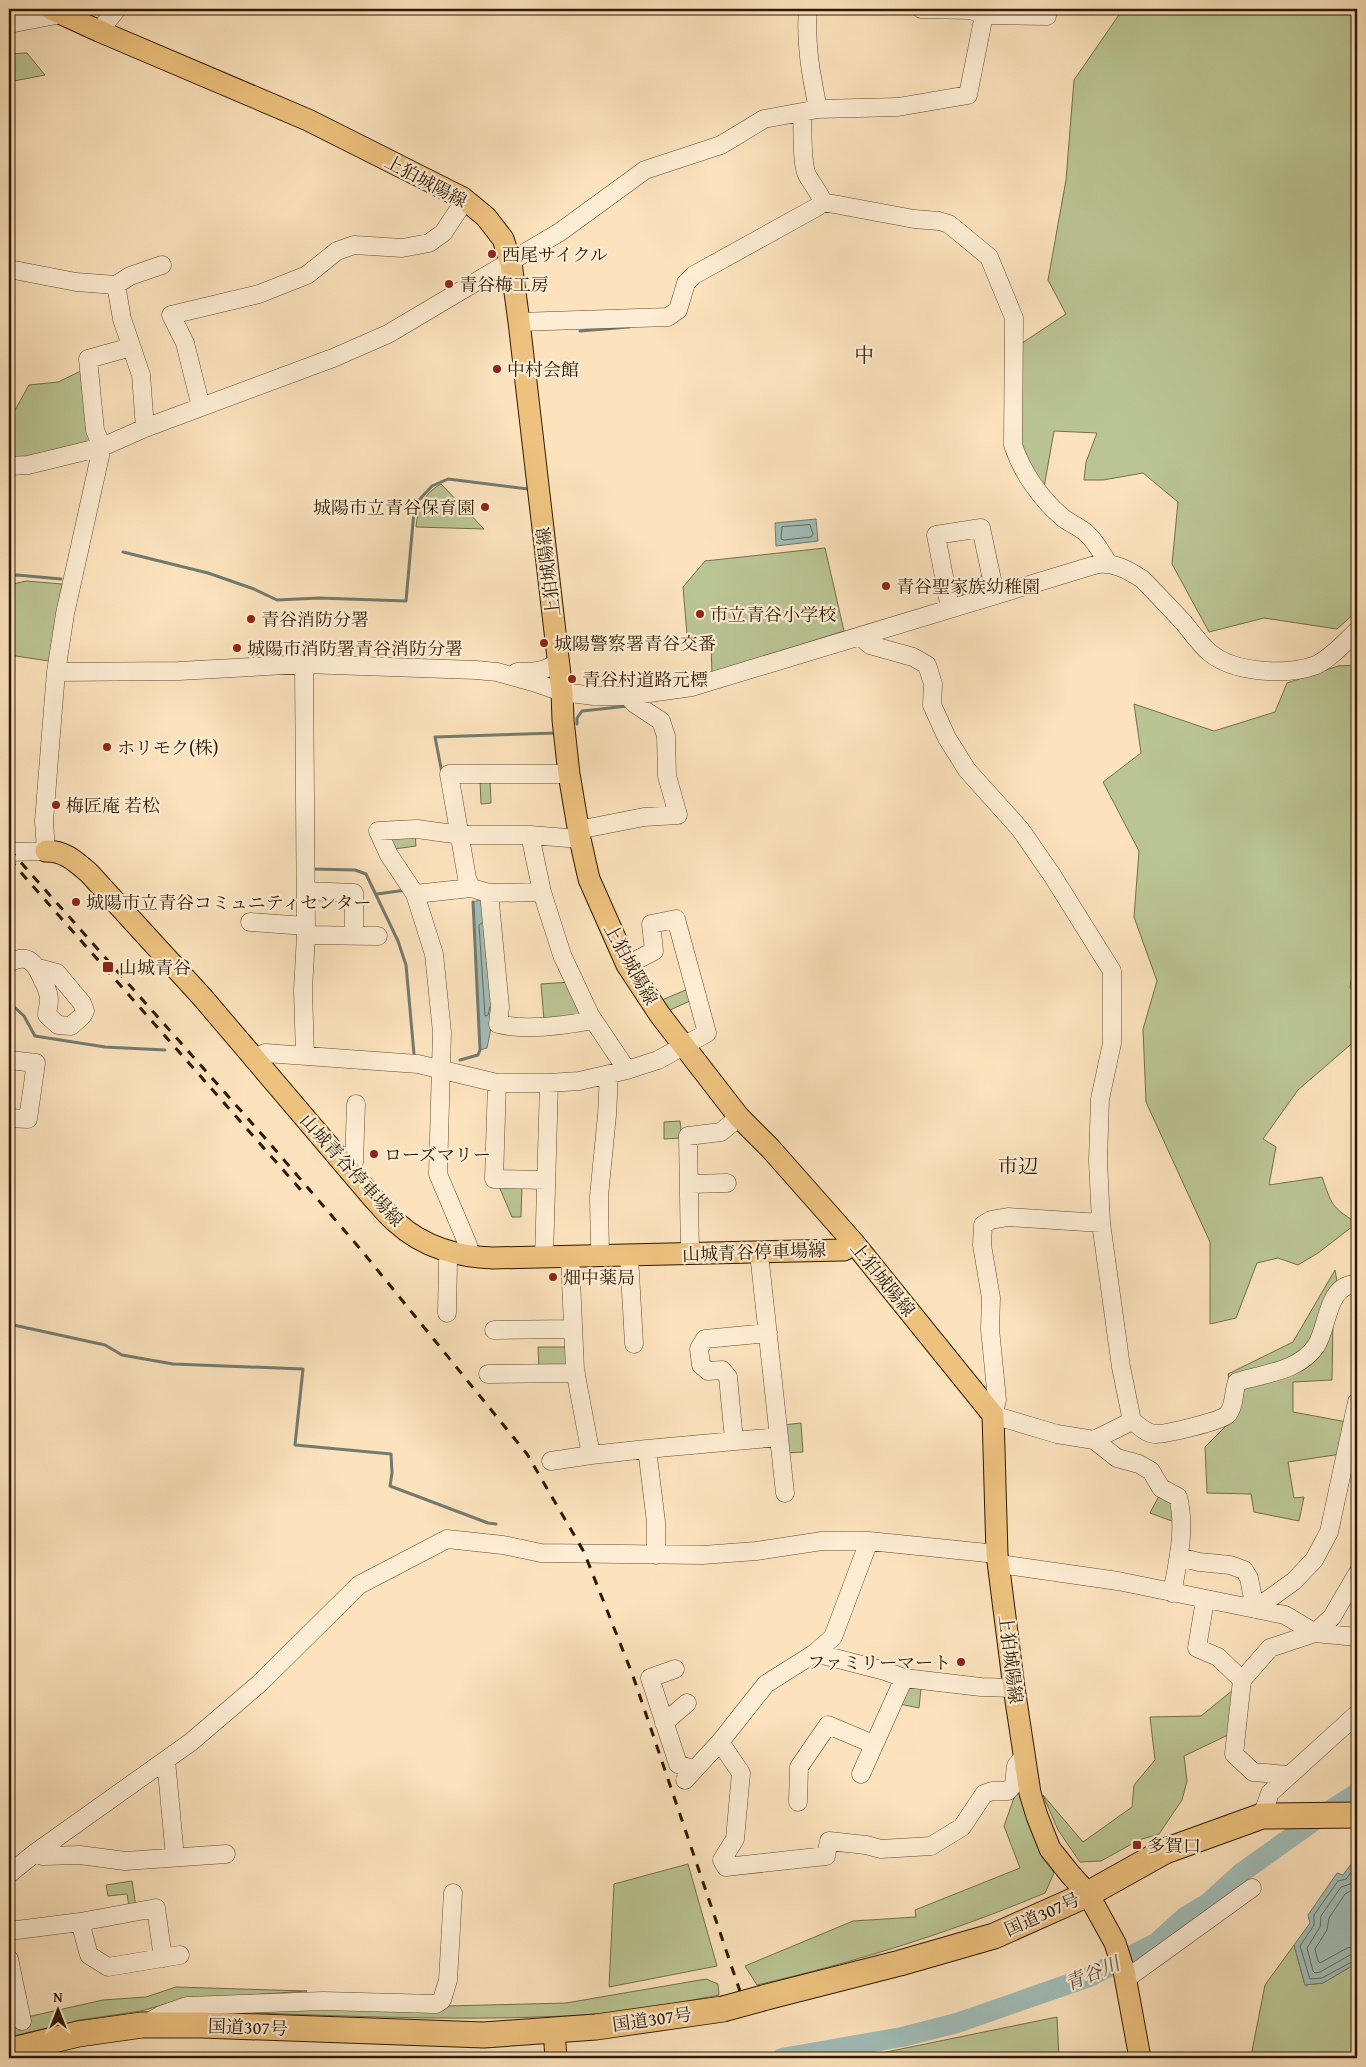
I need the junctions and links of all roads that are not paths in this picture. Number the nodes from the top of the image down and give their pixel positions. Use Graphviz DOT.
graph roads {
  1 [pos="117,9"];
  2 [pos="808,9"];
  3 [pos="921,9"];
  4 [pos="56,12"];
  5 [pos="984,15"];
  6 [pos="1047,16"];
  7 [pos="9,24"];
  8 [pos="99,31"];
  9 [pos="810,110"];
  10 [pos="465,200"];
  11 [pos="823,202"];
  12 [pos="511,263"];
  13 [pos="162,265"];
  14 [pos="9,269"];
  15 [pos="116,285"];
  16 [pos="520,322"];
  17 [pos="131,347"];
  18 [pos="202,407"];
  19 [pos="145,428"];
  20 [pos="102,448"];
  21 [pos="9,466"];
  22 [pos="1108,563"];
  23 [pos="995,594"];
  24 [pos="950,608"];
  25 [pos="1357,631"];
  26 [pos="861,637"];
  27 [pos="558,662"];
  28 [pos="304,664"];
  29 [pos="56,672"];
  30 [pos="496,672"];
  31 [pos="562,692"];
  32 [pos="628,696"];
  33 [pos="569,774"];
  34 [pos="579,834"];
  35 [pos="461,835"];
  36 [pos="530,835"];
  37 [pos="46,851"];
  38 [pos="9,852"];
  39 [pos="471,888"];
  40 [pos="306,891"];
  41 [pos="542,892"];
  42 [pos="490,893"];
  43 [pos="415,894"];
  44 [pos="250,922"];
  45 [pos="306,930"];
  46 [pos="354,936"];
  47 [pos="378,936"];
  48 [pos="9,963"];
  49 [pos="627,965"];
  50 [pos="38,968"];
  51 [pos="593,1020"];
  52 [pos="685,1046"];
  53 [pos="305,1056"];
  54 [pos="253,1059"];
  55 [pos="9,1060"];
  56 [pos="442,1070"];
  57 [pos="627,1070"];
  58 [pos="609,1074"];
  59 [pos="549,1082"];
  60 [pos="497,1083"];
  61 [pos="356,1104"];
  62 [pos="739,1117"];
  63 [pos="9,1118"];
  64 [pos="350,1170"];
  65 [pos="546,1180"];
  66 [pos="727,1183"];
  67 [pos="690,1184"];
  68 [pos="1101,1223"];
  69 [pos="854,1243"];
  70 [pos="759,1252"];
  71 [pos="690,1254"];
  72 [pos="460,1255"];
  73 [pos="600,1256"];
  74 [pos="629,1256"];
  75 [pos="570,1257"];
  76 [pos="544,1258"];
  77 [pos="1357,1284"];
  78 [pos="447,1313"];
  79 [pos="573,1329"];
  80 [pos="494,1330"];
  81 [pos="768,1333"];
  82 [pos="634,1344"];
  83 [pos="576,1373"];
  84 [pos="488,1374"];
  85 [pos="1357,1402"];
  86 [pos="993,1415"];
  87 [pos="1132,1421"];
  88 [pos="779,1437"];
  89 [pos="734,1440"];
  90 [pos="1094,1440"];
  91 [pos="647,1449"];
  92 [pos="591,1455"];
  93 [pos="551,1461"];
  94 [pos="785,1493"];
  95 [pos="869,1541"];
  96 [pos="656,1555"];
  97 [pos="1179,1558"];
  98 [pos="998,1559"];
  99 [pos="1357,1574"];
  100 [pos="1172,1593"];
  101 [pos="1205,1600"];
  102 [pos="1255,1609"];
  103 [pos="1315,1633"];
  104 [pos="1357,1637"];
  105 [pos="815,1653"];
  106 [pos="676,1669"];
  107 [pos="904,1678"];
  108 [pos="1242,1680"];
  109 [pos="1014,1688"];
  110 [pos="687,1704"];
  111 [pos="1357,1714"];
  112 [pos="664,1723"];
  113 [pos="720,1742"];
  114 [pos="873,1744"];
  115 [pos="1025,1755"];
  116 [pos="166,1760"];
  117 [pos="861,1774"];
  118 [pos="1289,1775"];
  119 [pos="798,1802"];
  120 [pos="1273,1815"];
  121 [pos="1357,1815"];
  122 [pos="35,1853"];
  123 [pos="226,1854"];
  124 [pos="175,1857"];
  125 [pos="9,1874"];
  126 [pos="1252,1888"];
  127 [pos="453,1894"];
  128 [pos="1088,1894"];
  129 [pos="80,1922"];
  130 [pos="9,1931"];
  131 [pos="180,1955"];
  132 [pos="162,1958"];
  133 [pos="9,1959"];
  134 [pos="1125,1975"];
  135 [pos="22,2021"];
  136 [pos="142,2025"];
  137 [pos="555,2048"];
  138 [pos="9,2052"];
  139 [pos="1140,2058"];
  1 -- 8 [label="street"];
  2 -- 9 [label="street"];
  3 -- 5 [label="street"];
  4 -- 7 [label="street"];
  4 -- 8 [label="main road, 上狛城陽線"];
  5 -- 6 [label="street"];
  5 -- 9 [label="street"];
  8 -- 10 [label="main road, 上狛城陽線"];
  9 -- 11 [label="street"];
  9 -- 12 [label="street"];
  10 -- 12 [label="main road, 上狛城陽線"];
  10 -- 18 [label="street"];
  11 -- 16 [label="street"];
  11 -- 22 [label="street"];
  12 -- 16 [label="main road, 上狛城陽線"];
  12 -- 18 [label="street"];
  13 -- 15 [label="street"];
  14 -- 15 [label="street"];
  15 -- 17 [label="street"];
  16 -- 27 [label="main road, 上狛城陽線"];
  17 -- 19 [label="street"];
  17 -- 20 [label="street"];
  18 -- 19 [label="street"];
  19 -- 20 [label="street"];
  20 -- 21 [label="street"];
  20 -- 29 [label="street"];
  22 -- 23 [label="street"];
  22 -- 25 [label="street"];
  23 -- 24 [label="street"];
  23 -- 24 [label="street"];
  24 -- 26 [label="street"];
  26 -- 32 [label="street"];
  26 -- 68 [label="street"];
  27 -- 30 [label="street"];
  27 -- 31 [label="main road, 上狛城陽線"];
  28 -- 29 [label="street"];
  28 -- 30 [label="street"];
  28 -- 40 [label="street"];
  29 -- 37 [label="street"];
  30 -- 31 [label="street"];
  31 -- 32 [label="street"];
  31 -- 33 [label="main road, 上狛城陽線"];
  32 -- 34 [label="street"];
  33 -- 34 [label="main road, 上狛城陽線"];
  33 -- 35 [label="street"];
  34 -- 36 [label="street"];
  34 -- 49 [label="main road, 上狛城陽線"];
  35 -- 36 [label="street"];
  35 -- 39 [label="street"];
  35 -- 43 [label="street"];
  36 -- 41 [label="street"];
  37 -- 38 [label="street"];
  37 -- 54 [label="main road, 山城青谷停車場線"];
  39 -- 42 [label="street"];
  39 -- 43 [label="street"];
  40 -- 45 [label="street"];
  40 -- 46 [label="street"];
  41 -- 42 [label="street"];
  41 -- 51 [label="street"];
  42 -- 51 [label="street"];
  43 -- 56 [label="street"];
  44 -- 45 [label="street"];
  45 -- 46 [label="street"];
  45 -- 53 [label="street"];
  46 -- 47 [label="street"];
  48 -- 50 [label="street"];
  49 -- 52 [label="main road, 上狛城陽線"];
  49 -- 52 [label="street"];
  51 -- 57 [label="street"];
  52 -- 57 [label="street"];
  52 -- 62 [label="main road, 上狛城陽線"];
  53 -- 54 [label="street"];
  53 -- 56 [label="street"];
  54 -- 64 [label="main road, 山城青谷停車場線"];
  55 -- 63 [label="street"];
  56 -- 60 [label="street"];
  56 -- 72 [label="street"];
  57 -- 58 [label="street"];
  58 -- 59 [label="street"];
  58 -- 73 [label="street"];
  59 -- 60 [label="street"];
  59 -- 65 [label="street"];
  60 -- 65 [label="street"];
  61 -- 64 [label="street"];
  62 -- 67 [label="street"];
  62 -- 69 [label="main road, 上狛城陽線"];
  64 -- 72 [label="main road, 山城青谷停車場線"];
  65 -- 76 [label="street"];
  66 -- 67 [label="street"];
  67 -- 71 [label="street"];
  68 -- 86 [label="street"];
  68 -- 87 [label="street"];
  69 -- 70 [label="main road, 山城青谷停車場線"];
  69 -- 86 [label="main road, 上狛城陽線"];
  70 -- 71 [label="main road, 山城青谷停車場線"];
  70 -- 81 [label="street"];
  71 -- 74 [label="main road, 山城青谷停車場線"];
  72 -- 76 [label="main road, 山城青谷停車場線"];
  72 -- 78 [label="street"];
  73 -- 74 [label="main road, 山城青谷停車場線"];
  73 -- 75 [label="main road, 山城青谷停車場線"];
  74 -- 82 [label="street"];
  75 -- 76 [label="main road, 山城青谷停車場線"];
  75 -- 79 [label="street"];
  77 -- 87 [label="street"];
  79 -- 80 [label="street"];
  79 -- 83 [label="street"];
  81 -- 88 [label="street"];
  81 -- 89 [label="street"];
  83 -- 84 [label="street"];
  83 -- 92 [label="street"];
  85 -- 102 [label="street"];
  86 -- 90 [label="street"];
  86 -- 98 [label="main road, 上狛城陽線"];
  87 -- 90 [label="street"];
  88 -- 89 [label="street"];
  88 -- 94 [label="street"];
  89 -- 91 [label="street"];
  90 -- 97 [label="street"];
  91 -- 92 [label="street"];
  91 -- 96 [label="street"];
  92 -- 93 [label="street"];
  95 -- 96 [label="street"];
  95 -- 98 [label="street"];
  95 -- 105 [label="street"];
  96 -- 116 [label="street"];
  97 -- 100 [label="street"];
  97 -- 102 [label="street"];
  98 -- 100 [label="street"];
  98 -- 109 [label="main road, 上狛城陽線"];
  99 -- 103 [label="street"];
  100 -- 101 [label="street"];
  101 -- 102 [label="street"];
  101 -- 108 [label="street"];
  102 -- 103 [label="street"];
  103 -- 104 [label="street"];
  103 -- 108 [label="street"];
  105 -- 107 [label="street"];
  105 -- 113 [label="street"];
  106 -- 112 [label="street"];
  107 -- 109 [label="street"];
  107 -- 114 [label="street"];
  108 -- 118 [label="street"];
  109 -- 115 [label="main road, 上狛城陽線"];
  110 -- 112 [label="street"];
  111 -- 118 [label="street"];
  112 -- 113 [label="street"];
  113 -- 115 [label="street"];
  114 -- 117 [label="street"];
  114 -- 119 [label="street"];
  115 -- 128 [label="main road, 上狛城陽線"];
  116 -- 122 [label="street"];
  116 -- 124 [label="street"];
  118 -- 120 [label="street"];
  120 -- 121 [label="highway, 国道307号"];
  120 -- 128 [label="highway, 国道307号"];
  122 -- 124 [label="street"];
  122 -- 125 [label="street"];
  123 -- 124 [label="street"];
  126 -- 134 [label="street"];
  127 -- 136 [label="street"];
  128 -- 134 [label="main road, 上狛城陽線"];
  128 -- 137 [label="highway, 国道307号, bridge"];
  129 -- 130 [label="street"];
  129 -- 132 [label="street"];
  129 -- 132 [label="street"];
  131 -- 132 [label="street"];
  133 -- 135 [label="street"];
  134 -- 139 [label="main road, 上狛城陽線"];
  136 -- 137 [label="highway, 国道307号"];
  136 -- 138 [label="highway, 国道307号"];
}
